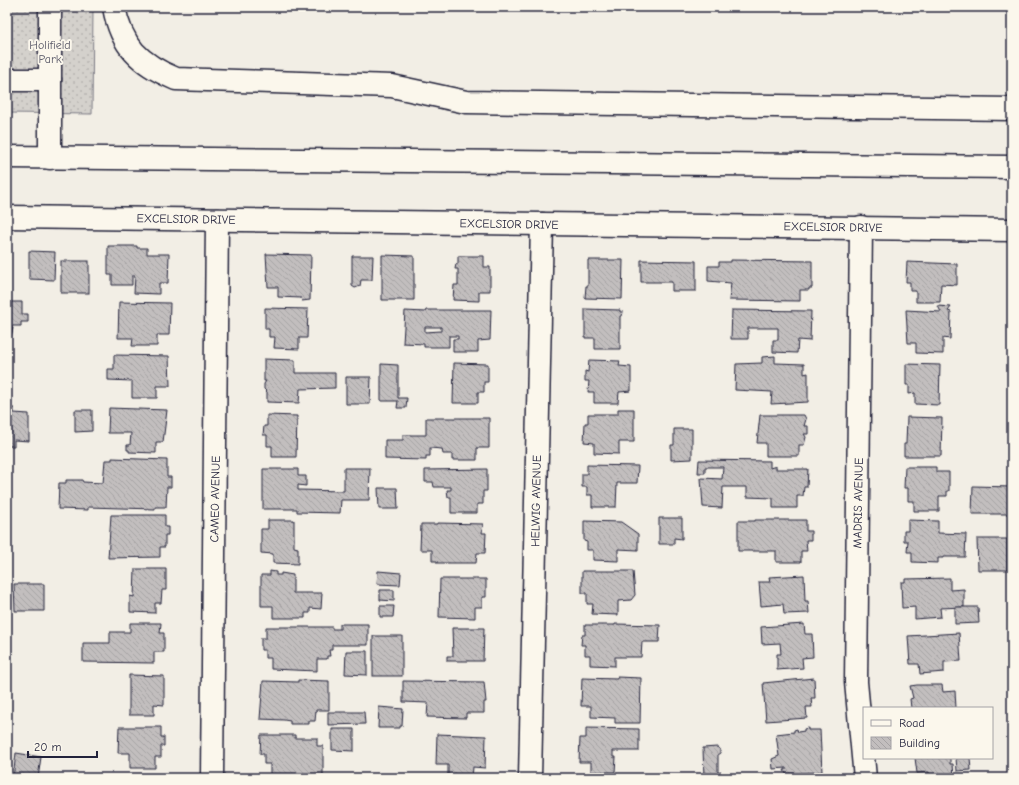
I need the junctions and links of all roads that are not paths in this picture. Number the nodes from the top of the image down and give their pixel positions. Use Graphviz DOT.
graph roads {
  1 [pos="50,7"];
  2 [pos="114,7"];
  3 [pos="7,80"];
  4 [pos="50,80"];
  5 [pos="1012,109"];
  6 [pos="7,157"];
  7 [pos="50,158"];
  8 [pos="1012,166"];
  9 [pos="7,217"];
  10 [pos="217,220"];
  11 [pos="542,224"];
  12 [pos="861,227"];
  13 [pos="1012,230"];
  14 [pos="863,757"];
  15 [pos="863,759"];
  16 [pos="212,778"];
  17 [pos="530,778"];
  18 [pos="865,778"];
  1 -- 4 [label="street"];
  2 -- 5 [label="street"];
  3 -- 4 [label="street"];
  4 -- 7 [label="street"];
  6 -- 7 [label="street"];
  7 -- 8 [label="street"];
  9 -- 10 [label="street, EXCELSIOR DRIVE"];
  10 -- 11 [label="street, EXCELSIOR DRIVE"];
  10 -- 16 [label="street, CAMEO AVENUE"];
  11 -- 12 [label="street, EXCELSIOR DRIVE"];
  11 -- 17 [label="street, HELWIG AVENUE"];
  12 -- 13 [label="street, EXCELSIOR DRIVE"];
  12 -- 14 [label="street, MADRIS AVENUE"];
  15 -- 18 [label="street, MADRIS AVENUE"];
}
